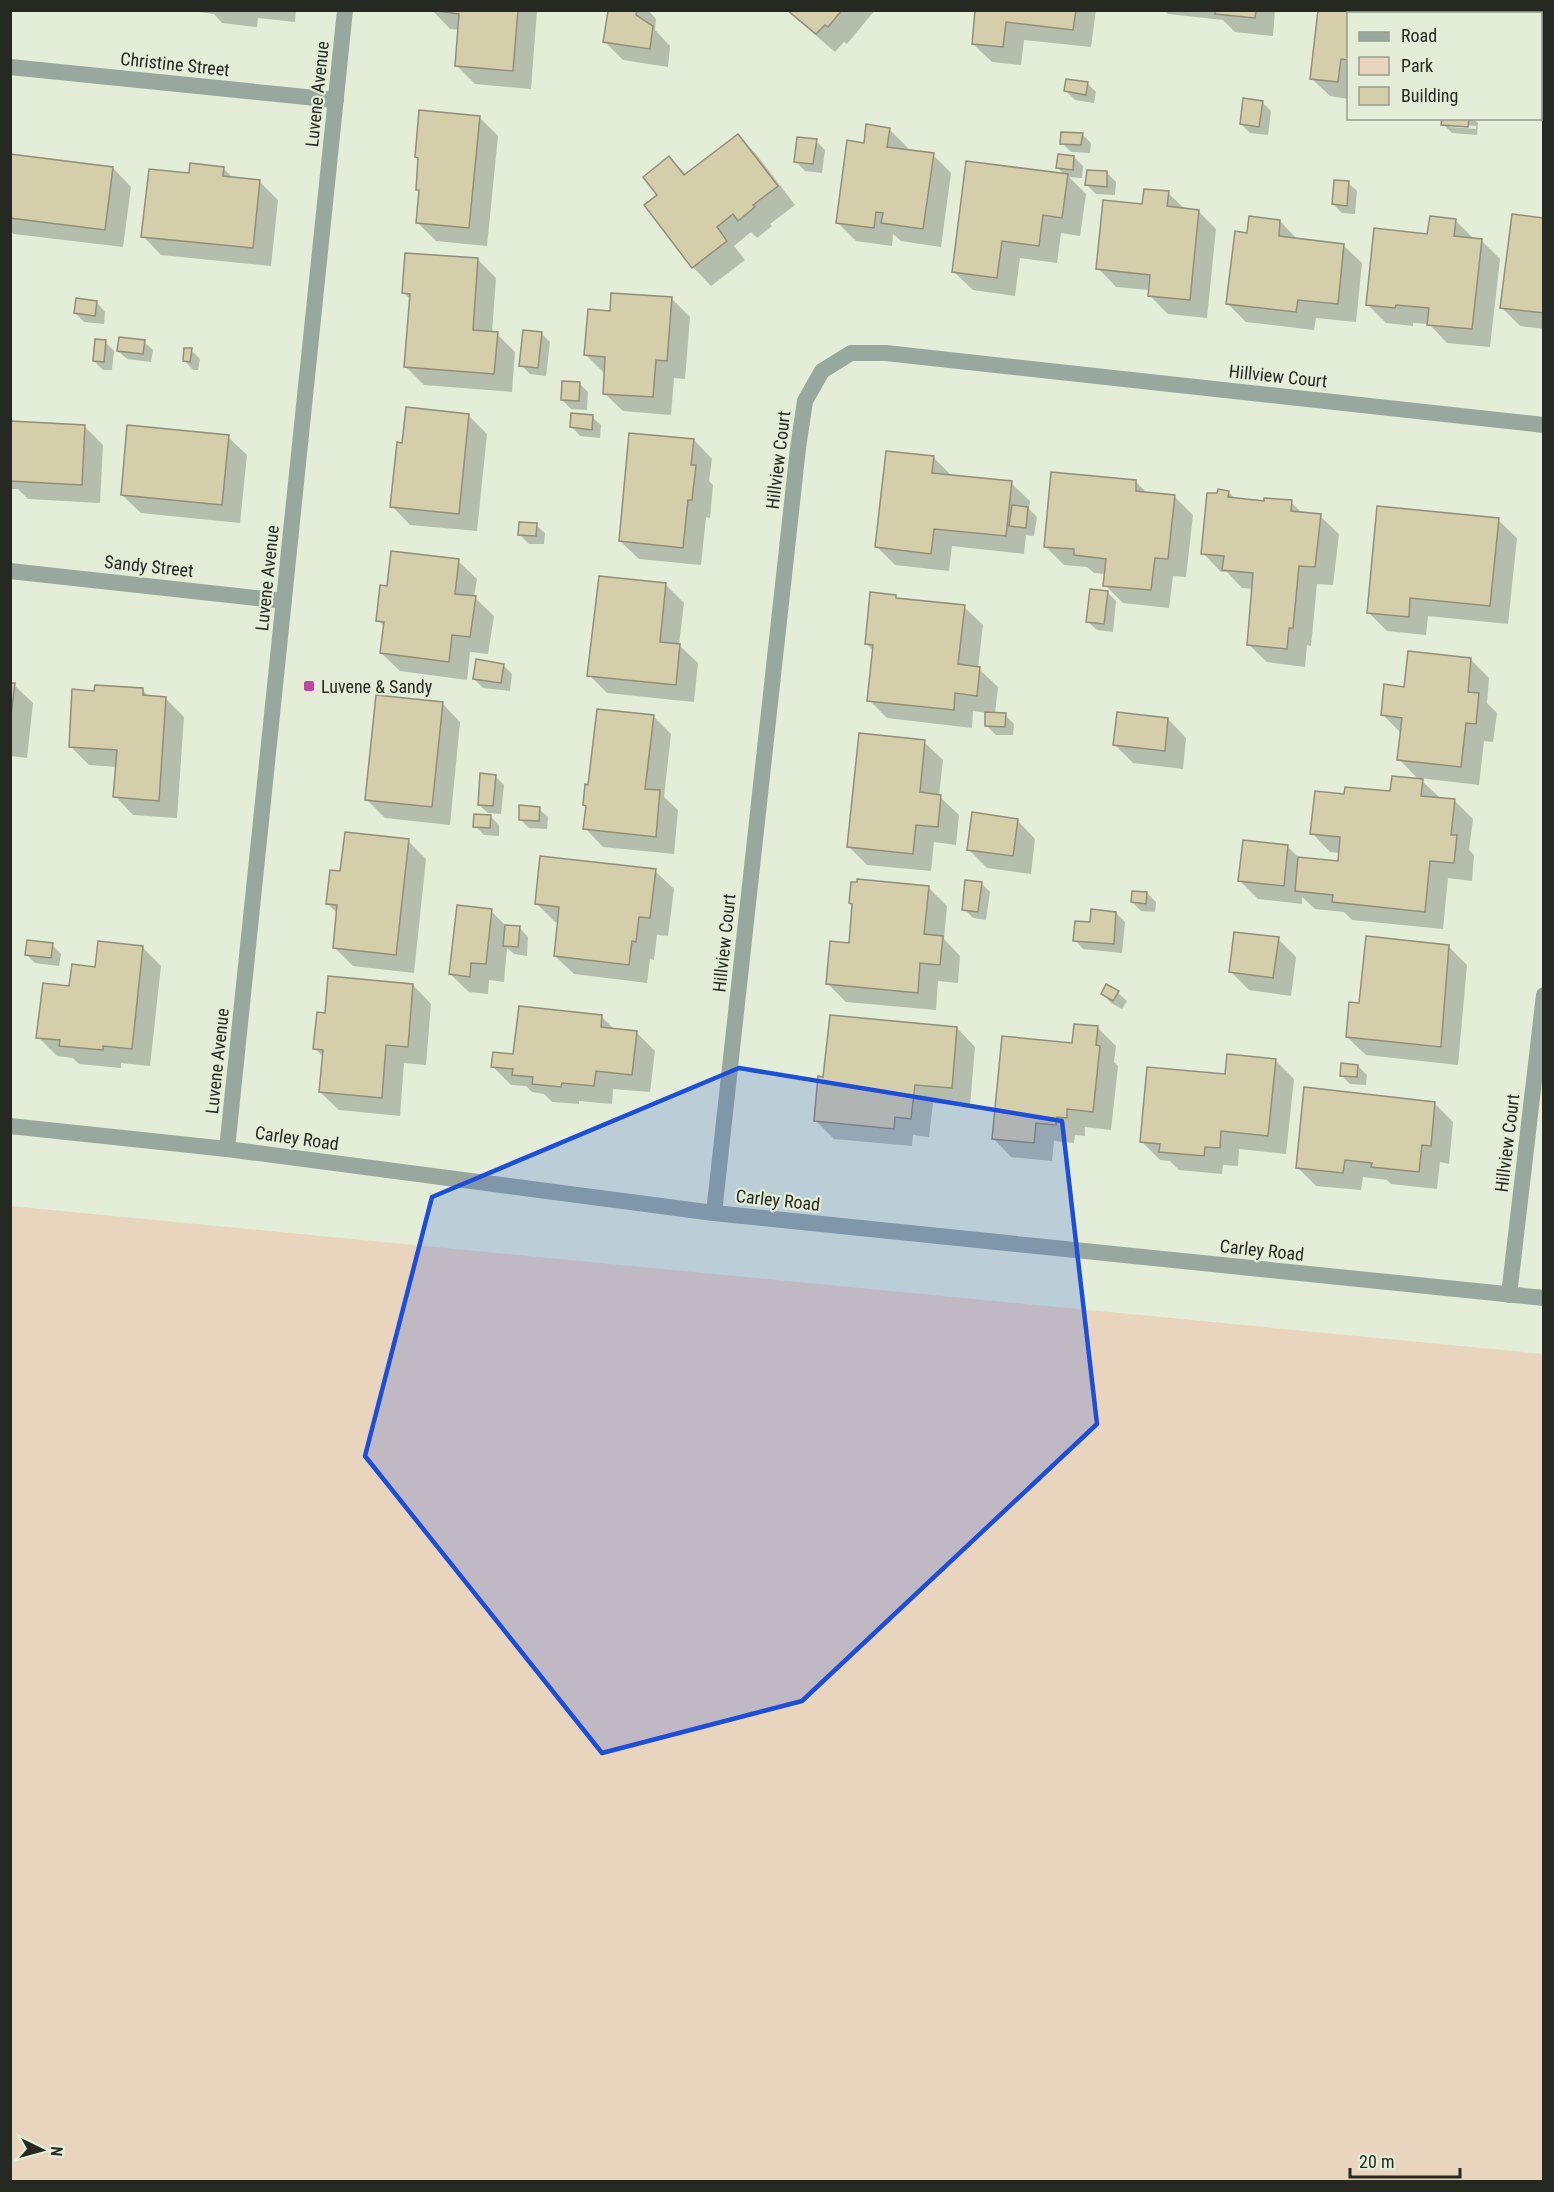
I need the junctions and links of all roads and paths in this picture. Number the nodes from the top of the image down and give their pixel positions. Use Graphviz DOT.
graph roads {
  1 [pos="345,10"];
  2 [pos="10,67"];
  3 [pos="336,100"];
  4 [pos="1544,425"];
  5 [pos="10,571"];
  6 [pos="284,600"];
  7 [pos="1544,995"];
  8 [pos="10,1126"];
  9 [pos="227,1149"];
  10 [pos="714,1213"];
  11 [pos="1509,1295"];
  12 [pos="1544,1298"];
  1 -- 3 [label="street, Luvene Avenue"];
  2 -- 3 [label="street, Christine Street"];
  3 -- 6 [label="street, Luvene Avenue"];
  4 -- 10 [label="street, Hillview Court"];
  5 -- 6 [label="street, Sandy Street"];
  6 -- 9 [label="street, Luvene Avenue"];
  7 -- 11 [label="street, Hillview Court"];
  8 -- 9 [label="street, Carley Road"];
  9 -- 10 [label="street, Carley Road"];
  10 -- 11 [label="street, Carley Road"];
  11 -- 12 [label="street, Carley Road"];
}
